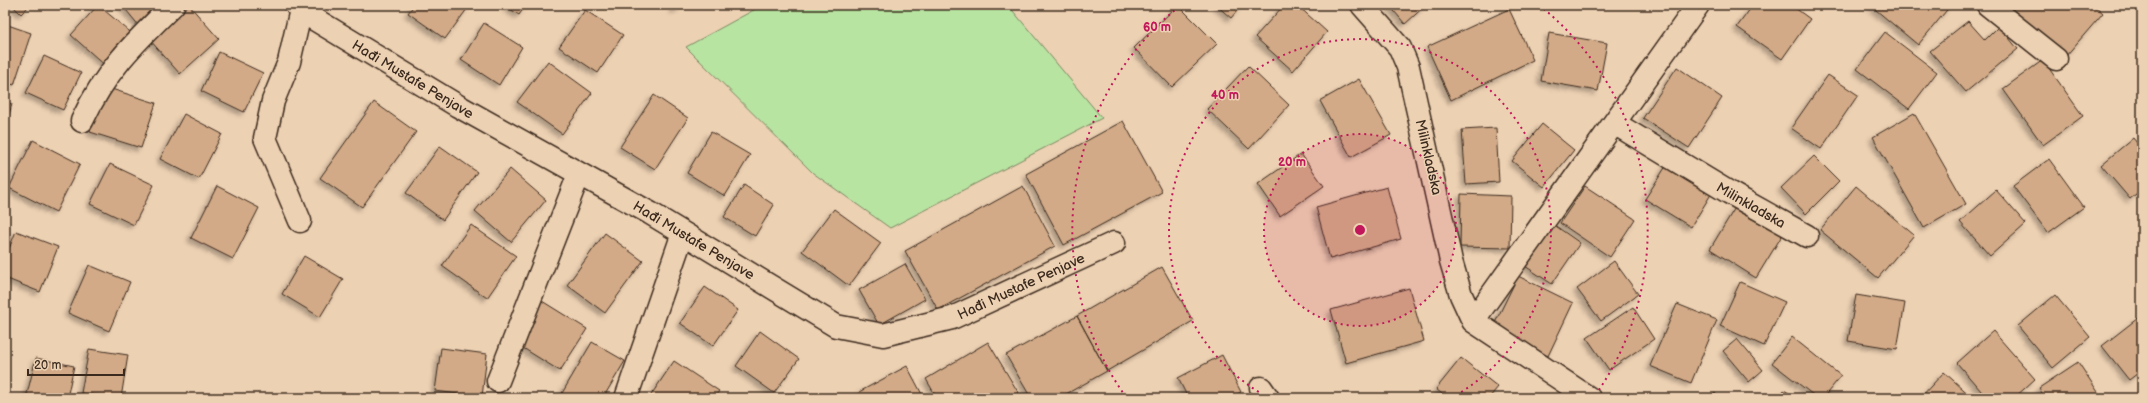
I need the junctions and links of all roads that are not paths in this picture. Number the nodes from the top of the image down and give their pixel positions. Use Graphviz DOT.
graph roads {
  1 [pos="173,5"];
  2 [pos="1362,5"];
  3 [pos="1698,5"];
  4 [pos="1988,5"];
  5 [pos="300,7"];
  6 [pos="2056,59"];
  7 [pos="82,121"];
  8 [pos="1614,123"];
  9 [pos="579,174"];
  10 [pos="300,221"];
  11 [pos="684,233"];
  12 [pos="1806,236"];
  13 [pos="1114,243"];
  14 [pos="1473,321"];
  15 [pos="498,381"];
  16 [pos="626,398"];
  17 [pos="1588,398"];
  1 -- 7 [label="street"];
  2 -- 14 [label="street, Milinkladska"];
  3 -- 8 [label="street"];
  4 -- 6 [label="street"];
  5 -- 9 [label="street, Hađi Mustafe Penjave"];
  5 -- 10 [label="street"];
  8 -- 12 [label="street, Milinkladska"];
  8 -- 14 [label="street"];
  9 -- 11 [label="street, Hađi Mustafe Penjave"];
  9 -- 15 [label="street"];
  11 -- 13 [label="street, Hađi Mustafe Penjave"];
  11 -- 16 [label="street"];
  14 -- 17 [label="street"];
}
